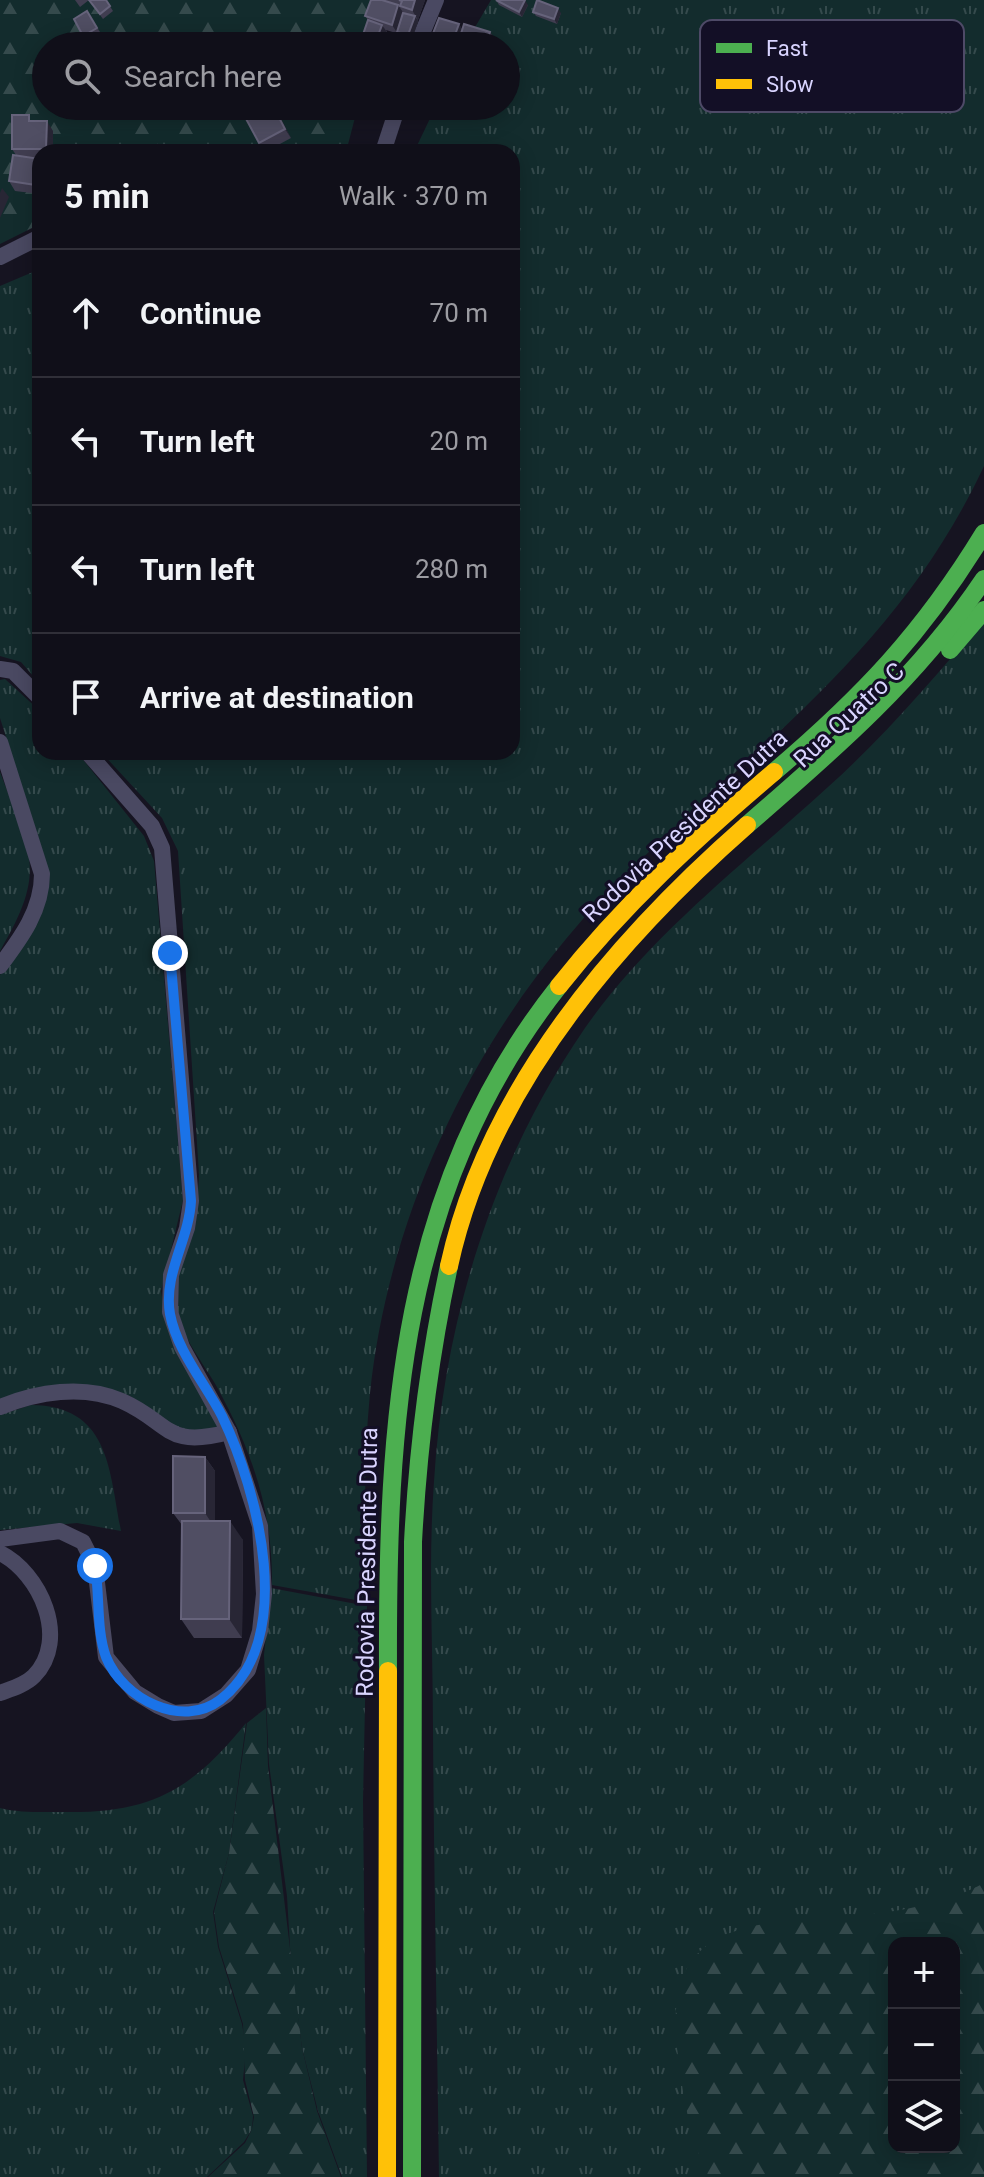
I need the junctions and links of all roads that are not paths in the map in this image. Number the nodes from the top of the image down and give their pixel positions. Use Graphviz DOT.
graph roads {
  1 [pos="436,0"];
  2 [pos="423,32"];
  3 [pos="393,120"];
  4 [pos="386,144"];
  5 [pos="32,241"];
  6 [pos="0,257"];
  7 [pos="984,533"];
  8 [pos="984,579"];
  9 [pos="984,610"];
  10 [pos="0,669"];
  11 [pos="32,690"];
  12 [pos="0,742"];
  13 [pos="94,760"];
  14 [pos="662,906"];
  15 [pos="0,966"];
  16 [pos="0,1407"];
  17 [pos="229,1432"];
  18 [pos="0,1539"];
  19 [pos="0,1553"];
  20 [pos="0,1693"];
  21 [pos="387,2177"];
  22 [pos="412,2177"];
  1 -- 2 [label="street"];
  3 -- 4 [label="street"];
  5 -- 6 [label="street"];
  7 -- 21 [label="main road, Rodovia Presidente Dutra"];
  8 -- 14 [label="main road, Rodovia Presidente Dutra"];
  9 -- 14 [label="main road, Rua Quatro C"];
  10 -- 11 [label="street"];
  12 -- 15 [label="street"];
  13 -- 17 [label="street"];
  14 -- 22 [label="main road, Rodovia Presidente Dutra"];
  16 -- 17 [label="street"];
  17 -- 18 [label="street"];
  19 -- 20 [label="street"];
}
